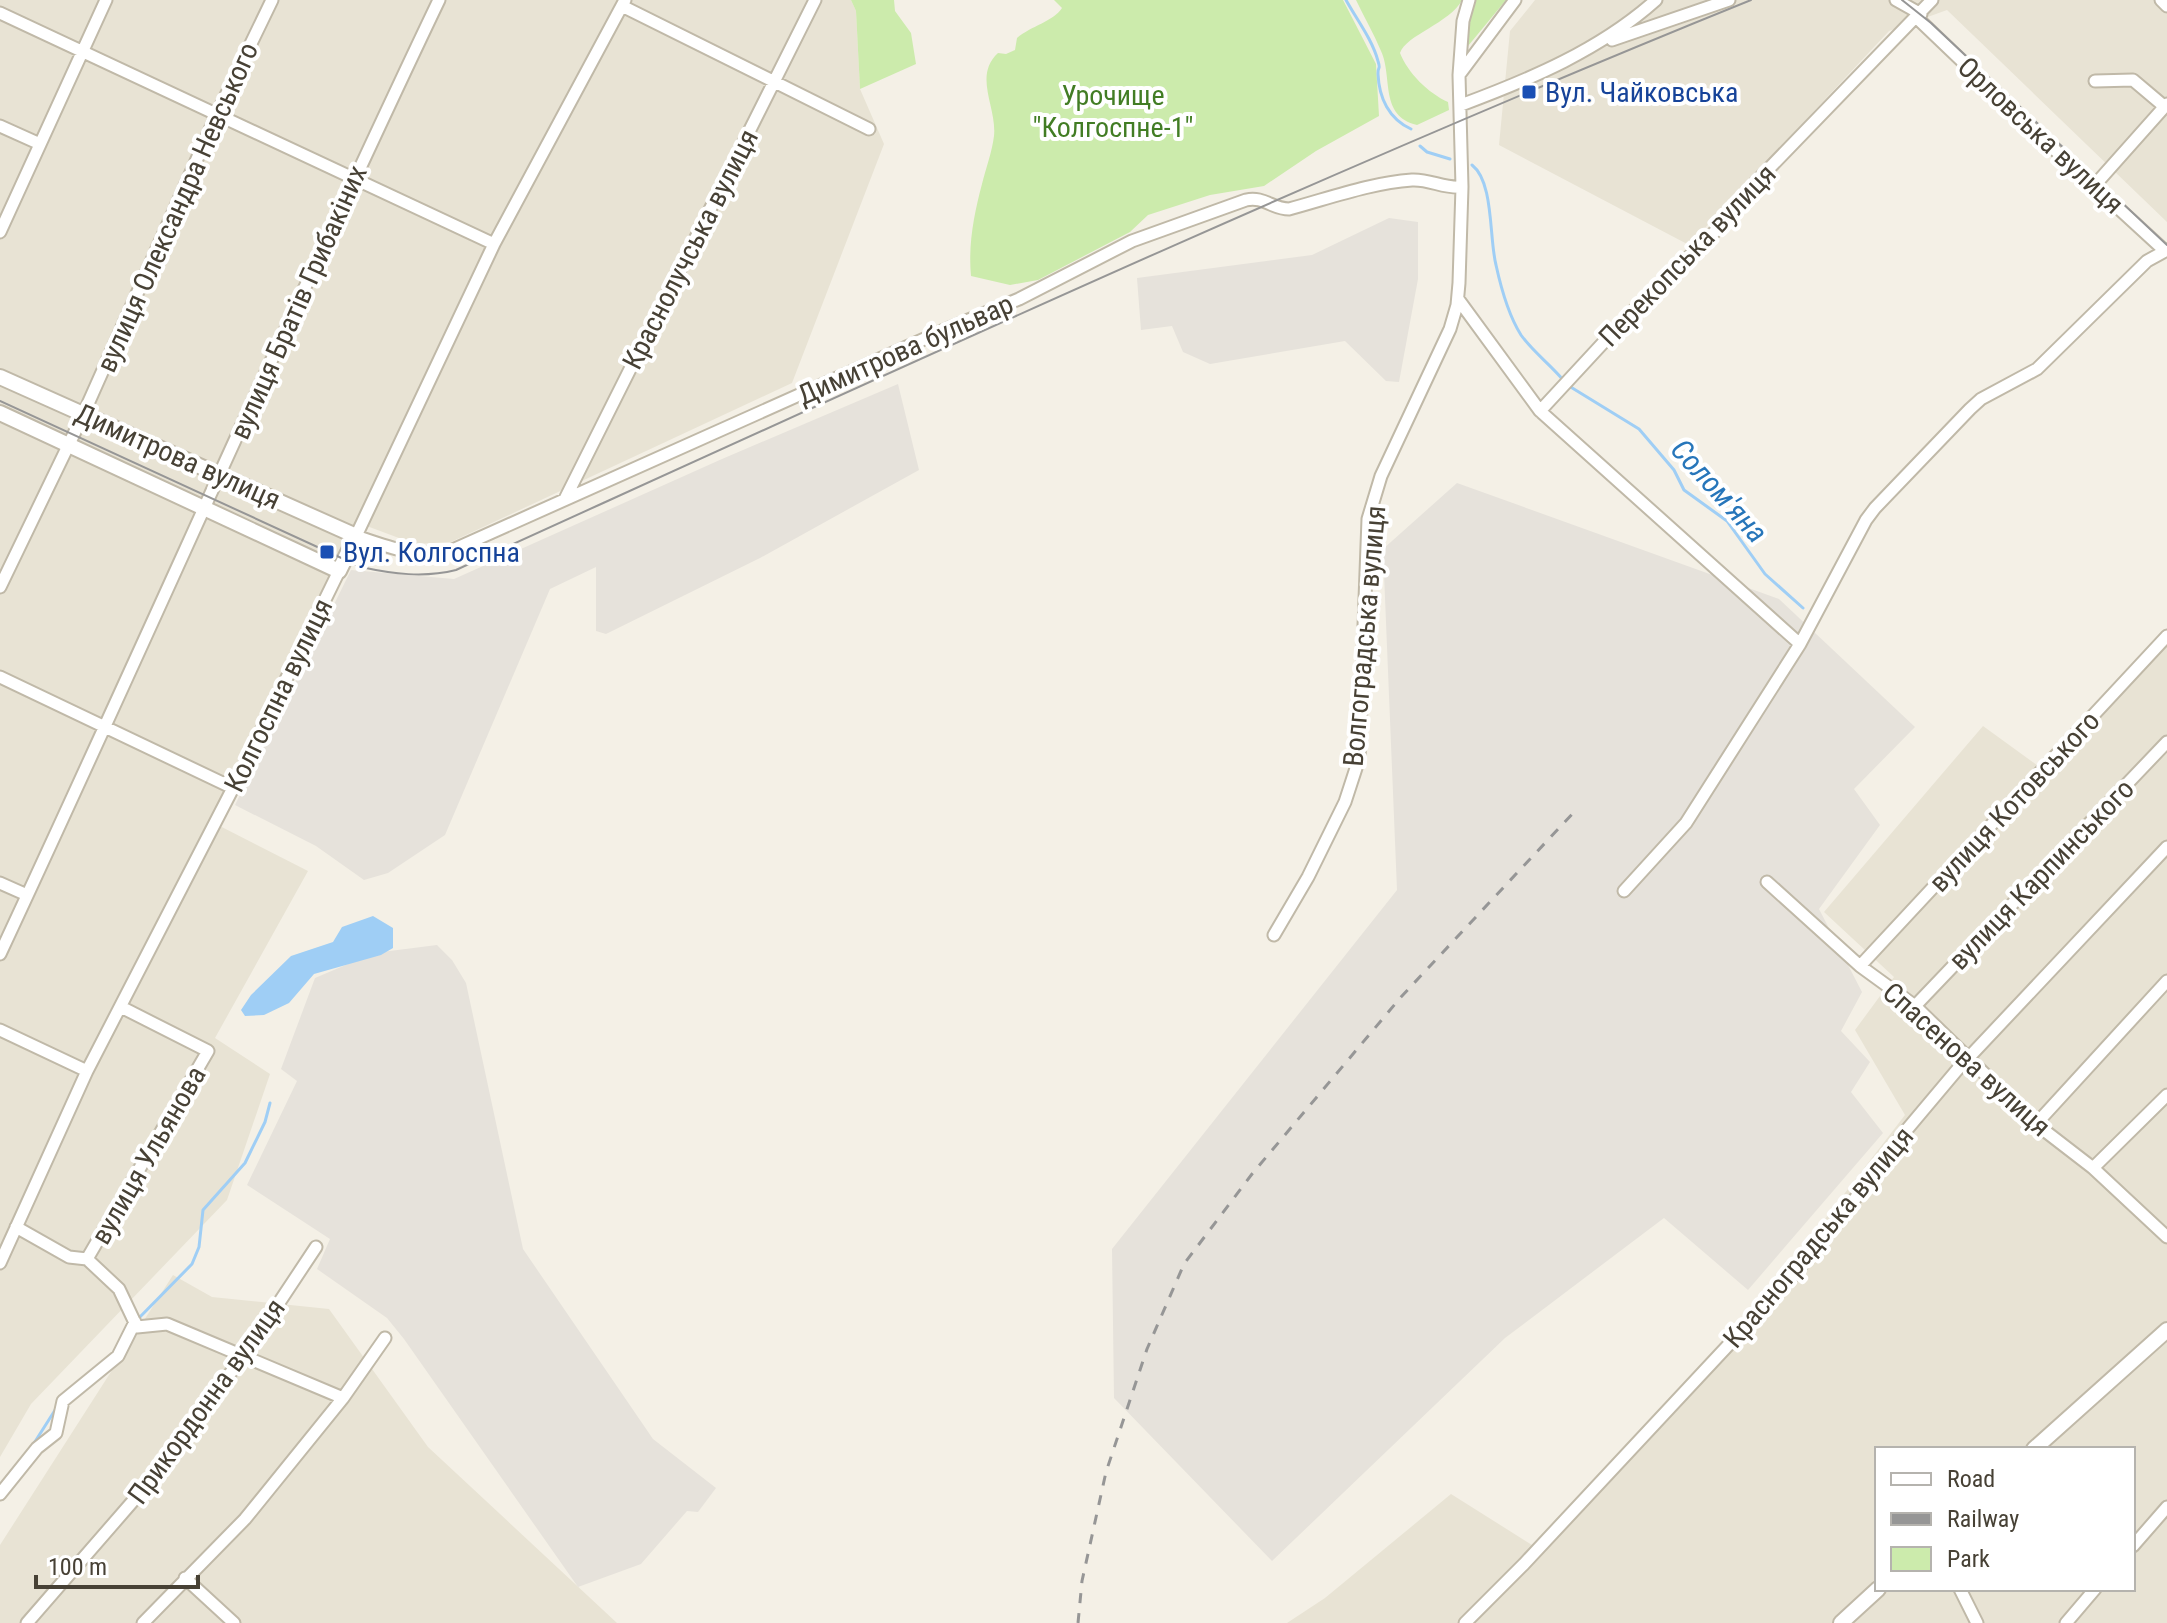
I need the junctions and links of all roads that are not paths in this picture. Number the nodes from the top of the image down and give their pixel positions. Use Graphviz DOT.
graph roads {
  1 [pos="106,0"];
  2 [pos="272,0"];
  3 [pos="439,0"];
  4 [pos="815,0"];
  5 [pos="1469,0"];
  6 [pos="1515,0"];
  7 [pos="1656,0"];
  8 [pos="1729,0"];
  9 [pos="1896,0"];
  10 [pos="1932,0"];
  11 [pos="2161,0"];
  12 [pos="623,3"];
  13 [pos="2167,6"];
  14 [pos="0,13"];
  15 [pos="1919,16"];
  16 [pos="1593,47"];
  17 [pos="81,52"];
  18 [pos="1459,75"];
  19 [pos="2095,81"];
  20 [pos="774,82"];
  21 [pos="1461,105"];
  22 [pos="2166,106"];
  23 [pos="217,114"];
  24 [pos="0,126"];
  25 [pos="869,129"];
  26 [pos="40,144"];
  27 [pos="354,177"];
  28 [pos="2094,186"];
  29 [pos="1462,187"];
  30 [pos="0,232"];
  31 [pos="494,244"];
  32 [pos="2166,250"];
  33 [pos="1458,299"];
  34 [pos="0,377"];
  35 [pos="1540,411"];
  36 [pos="0,413"];
  37 [pos="83,415"];
  38 [pos="68,443"];
  39 [pos="221,475"];
  40 [pos="565,498"];
  41 [pos="205,508"];
  42 [pos="356,536"];
  43 [pos="339,571"];
  44 [pos="0,587"];
  45 [pos="2167,636"];
  46 [pos="1800,644"];
  47 [pos="0,677"];
  48 [pos="106,727"];
  49 [pos="2167,742"];
  50 [pos="233,788"];
  51 [pos="2167,847"];
  52 [pos="1767,882"];
  53 [pos="0,883"];
  54 [pos="1624,891"];
  55 [pos="27,895"];
  56 [pos="1274,935"];
  57 [pos="0,954"];
  58 [pos="1860,966"];
  59 [pos="2167,981"];
  60 [pos="1915,1006"];
  61 [pos="121,1007"];
  62 [pos="0,1030"];
  63 [pos="1969,1057"];
  64 [pos="87,1071"];
  65 [pos="2167,1095"];
  66 [pos="2036,1124"];
  67 [pos="2093,1168"];
  68 [pos="16,1227"];
  69 [pos="2167,1237"];
  70 [pos="316,1247"];
  71 [pos="87,1259"];
  72 [pos="0,1263"];
  73 [pos="135,1322"];
  74 [pos="2167,1330"];
  75 [pos="385,1338"];
  76 [pos="245,1354"];
  77 [pos="343,1398"];
  78 [pos="2036,1447"];
  79 [pos="0,1494"];
  80 [pos="2167,1507"];
  81 [pos="2135,1544"];
  82 [pos="185,1578"];
  83 [pos="1876,1591"];
  84 [pos="1961,1591"];
  85 [pos="2093,1591"];
  86 [pos="27,1623"];
  87 [pos="143,1623"];
  88 [pos="234,1623"];
  89 [pos="1465,1623"];
  90 [pos="1841,1623"];
  91 [pos="1977,1623"];
  92 [pos="2066,1623"];
  1 -- 17 [label="street"];
  2 -- 23 [label="street, вулиця Олександра Невського"];
  3 -- 27 [label="street, вулиця Братів Грибакіних"];
  4 -- 20 [label="street, Краснолучська вулиця"];
  5 -- 18 [label="street, Волгоградська вулиця"];
  6 -- 18 [label="street"];
  7 -- 16 [label="street"];
  8 -- 16 [label="street"];
  9 -- 15 [label="street, Орловська вулиця"];
  10 -- 15 [label="street, Перекопська вулиця"];
  11 -- 13 [label="street"];
  12 -- 20 [label="street"];
  12 -- 31 [label="street, Колгоспна вулиця"];
  14 -- 17 [label="street"];
  15 -- 28 [label="street, Орловська вулиця"];
  15 -- 35 [label="street, Перекопська вулиця"];
  16 -- 21 [label="street"];
  17 -- 23 [label="street"];
  17 -- 26 [label="street"];
  18 -- 21 [label="street, Волгоградська вулиця"];
  19 -- 22 [label="street"];
  20 -- 25 [label="street"];
  20 -- 40 [label="street, Краснолучська вулиця"];
  21 -- 29 [label="street, Волгоградська вулиця"];
  22 -- 28 [label="street"];
  23 -- 27 [label="street"];
  23 -- 37 [label="street, вулиця Олександра Невського"];
  24 -- 26 [label="street"];
  26 -- 30 [label="street"];
  27 -- 31 [label="street"];
  27 -- 39 [label="street, вулиця Братів Грибакіних"];
  28 -- 32 [label="street, Орловська вулиця"];
  29 -- 33 [label="street, Волгоградська вулиця"];
  29 -- 40 [label="street, Димитрова бульвар"];
  31 -- 42 [label="street, Колгоспна вулиця"];
  32 -- 46 [label="street"];
  33 -- 35 [label="street"];
  33 -- 56 [label="street, Волгоградська вулиця"];
  34 -- 37 [label="street, Димитрова вулиця"];
  35 -- 46 [label="street"];
  36 -- 38 [label="street, Димитрова вулиця"];
  37 -- 38 [label="street, вулиця Олександра Невського"];
  37 -- 39 [label="street, Димитрова вулиця"];
  38 -- 41 [label="street, Димитрова вулиця"];
  38 -- 44 [label="street, вулиця Олександра Невського"];
  39 -- 41 [label="street, вулиця Братів Грибакіних"];
  39 -- 42 [label="street, Димитрова вулиця"];
  40 -- 42 [label="street, Димитрова бульвар"];
  41 -- 43 [label="street, Димитрова вулиця"];
  41 -- 48 [label="street, вулиця Братів Грибакіних"];
  42 -- 43 [label="street, Колгоспна вулиця"];
  43 -- 50 [label="street, Колгоспна вулиця"];
  45 -- 58 [label="street, вулиця Котовського"];
  46 -- 54 [label="street"];
  47 -- 48 [label="street"];
  48 -- 50 [label="street"];
  48 -- 55 [label="street, вулиця Братів Грибакіних"];
  49 -- 60 [label="street, вулиця Карпинського"];
  50 -- 61 [label="street, Колгоспна вулиця"];
  51 -- 63 [label="street, Красноградська вулиця"];
  52 -- 58 [label="street, Спасенова вулиця"];
  53 -- 55 [label="street"];
  55 -- 57 [label="street, вулиця Братів Грибакіних"];
  58 -- 60 [label="street, Спасенова вулиця"];
  59 -- 66 [label="street"];
  60 -- 63 [label="street, Спасенова вулиця"];
  61 -- 64 [label="street, Колгоспна вулиця"];
  61 -- 71 [label="street, вулиця Ульянова"];
  62 -- 64 [label="street"];
  63 -- 66 [label="street, Спасенова вулиця"];
  63 -- 89 [label="street, Красноградська вулиця"];
  64 -- 68 [label="street, Колгоспна вулиця"];
  65 -- 67 [label="street"];
  66 -- 67 [label="street, Спасенова вулиця"];
  67 -- 69 [label="street, Спасенова вулиця"];
  68 -- 71 [label="street"];
  68 -- 72 [label="street, Колгоспна вулиця"];
  70 -- 76 [label="street, Прикордонна вулиця"];
  71 -- 73 [label="street"];
  73 -- 76 [label="street"];
  73 -- 79 [label="street"];
  74 -- 78 [label="street"];
  75 -- 77 [label="street"];
  76 -- 77 [label="street"];
  76 -- 86 [label="street, Прикордонна вулиця"];
  77 -- 82 [label="street"];
  80 -- 81 [label="street"];
  82 -- 87 [label="street"];
  82 -- 88 [label="street"];
  83 -- 90 [label="street"];
  84 -- 91 [label="street"];
  85 -- 92 [label="street"];
}
